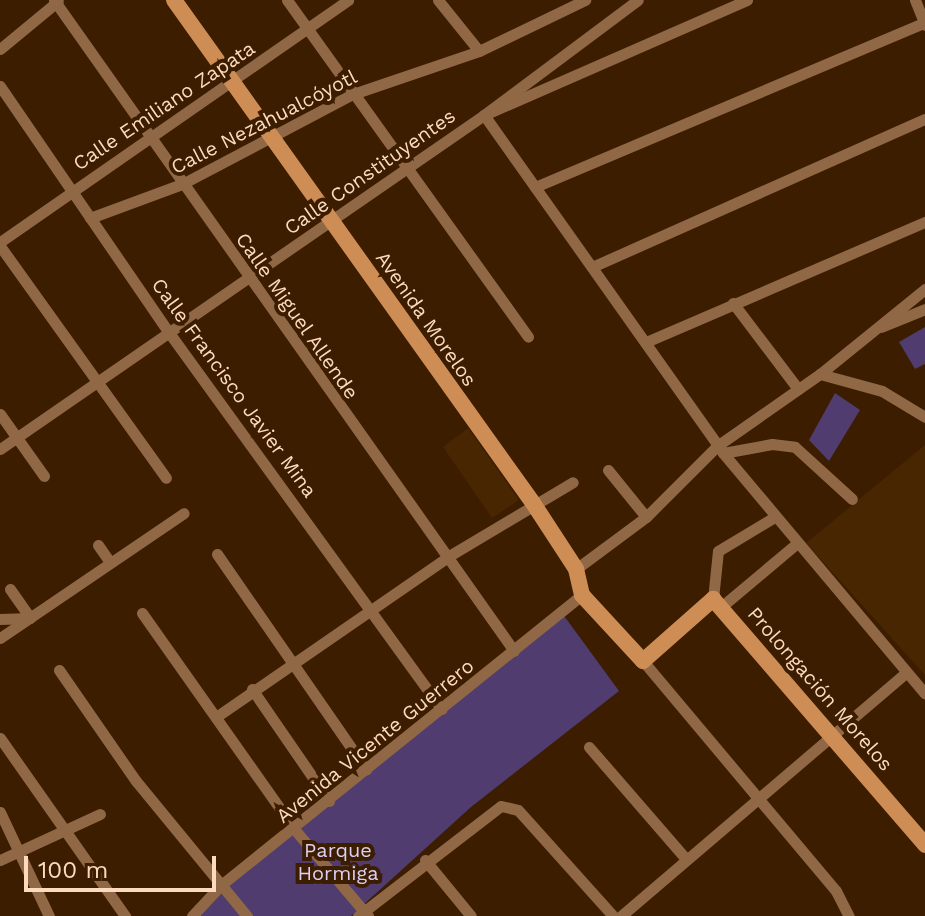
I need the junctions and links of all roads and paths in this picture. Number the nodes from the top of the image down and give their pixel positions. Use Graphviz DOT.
graph roads {
  1 [pos="174,0"];
  2 [pos="287,0"];
  3 [pos="348,0"];
  4 [pos="438,0"];
  5 [pos="585,0"];
  6 [pos="638,0"];
  7 [pos="747,0"];
  8 [pos="915,0"];
  9 [pos="56,1"];
  10 [pos="925,24"];
  11 [pos="309,31"];
  12 [pos="0,49"];
  13 [pos="479,51"];
  14 [pos="231,82"];
  15 [pos="0,86"];
  16 [pos="353,94"];
  17 [pos="484,115"];
  18 [pos="925,119"];
  19 [pos="148,138"];
  20 [pos="275,140"];
  21 [pos="407,167"];
  22 [pos="182,184"];
  23 [pos="535,187"];
  24 [pos="72,190"];
  25 [pos="90,218"];
  26 [pos="331,219"];
  27 [pos="925,222"];
  28 [pos="0,244"];
  29 [pos="592,267"];
  30 [pos="251,278"];
  31 [pos="925,289"];
  32 [pos="733,303"];
  33 [pos="925,309"];
  34 [pos="877,328"];
  35 [pos="170,334"];
  36 [pos="528,337"];
  37 [pos="646,342"];
  38 [pos="820,374"];
  39 [pos="98,384"];
  40 [pos="798,389"];
  41 [pos="0,414"];
  42 [pos="925,417"];
  43 [pos="17,437"];
  44 [pos="0,449"];
  45 [pos="720,450"];
  46 [pos="608,470"];
  47 [pos="44,476"];
  48 [pos="166,478"];
  49 [pos="573,482"];
  50 [pos="852,499"];
  51 [pos="533,503"];
  52 [pos="184,513"];
  53 [pos="646,517"];
  54 [pos="773,518"];
  55 [pos="98,545"];
  56 [pos="795,545"];
  57 [pos="217,554"];
  58 [pos="449,556"];
  59 [pos="109,561"];
  60 [pos="576,569"];
  61 [pos="10,589"];
  62 [pos="582,595"];
  63 [pos="717,603"];
  64 [pos="371,608"];
  65 [pos="142,613"];
  66 [pos="30,618"];
  67 [pos="0,619"];
  68 [pos="0,638"];
  69 [pos="514,651"];
  70 [pos="291,661"];
  71 [pos="643,661"];
  72 [pos="59,670"];
  73 [pos="906,673"];
  74 [pos="252,689"];
  75 [pos="925,694"];
  76 [pos="441,709"];
  77 [pos="216,717"];
  78 [pos="832,735"];
  79 [pos="0,738"];
  80 [pos="589,747"];
  81 [pos="366,769"];
  82 [pos="757,800"];
  83 [pos="329,801"];
  84 [pos="0,812"];
  85 [pos="100,814"];
  86 [pos="65,828"];
  87 [pos="295,830"];
  88 [pos="925,845"];
  89 [pos="17,849"];
  90 [pos="686,859"];
  91 [pos="0,860"];
  92 [pos="425,860"];
  93 [pos="221,885"];
  94 [pos="364,914"];
  95 [pos="49,916"];
  96 [pos="125,916"];
  97 [pos="192,916"];
  98 [pos="247,916"];
  99 [pos="471,916"];
  100 [pos="613,916"];
  101 [pos="621,916"];
  102 [pos="849,916"];
  1 -- 14 [label="main road, Avenida Morelos"];
  2 -- 11 [label="street"];
  3 -- 11 [label="street, Calle Emiliano Zapata"];
  4 -- 13 [label="street"];
  5 -- 13 [label="street, Calle Nezahualcóyotl"];
  6 -- 17 [label="street, Calle Constituyentes"];
  7 -- 17 [label="street"];
  8 -- 10 [label="street"];
  9 -- 12 [label="street"];
  9 -- 19 [label="street, Calle Miguel Allende"];
  10 -- 23 [label="street"];
  11 -- 14 [label="street, Calle Emiliano Zapata"];
  11 -- 16 [label="street"];
  13 -- 16 [label="street, Calle Nezahualcóyotl"];
  14 -- 19 [label="street, Calle Emiliano Zapata"];
  14 -- 20 [label="main road, Avenida Morelos"];
  15 -- 24 [label="street, Calle Francisco Javier Mina"];
  16 -- 20 [label="street, Calle Nezahualcóyotl"];
  16 -- 21 [label="street"];
  17 -- 21 [label="street, Calle Constituyentes"];
  17 -- 23 [label="street"];
  18 -- 29 [label="street"];
  19 -- 22 [label="street, Calle Miguel Allende"];
  19 -- 24 [label="street, Calle Emiliano Zapata"];
  20 -- 22 [label="street, Calle Nezahualcóyotl"];
  20 -- 26 [label="main road, Avenida Morelos"];
  21 -- 26 [label="street, Calle Constituyentes"];
  21 -- 36 [label="street"];
  22 -- 25 [label="street, Calle Nezahualcóyotl"];
  22 -- 30 [label="street, Calle Miguel Allende"];
  23 -- 29 [label="street"];
  24 -- 25 [label="street, Calle Francisco Javier Mina"];
  24 -- 28 [label="street, Calle Emiliano Zapata"];
  25 -- 35 [label="street, Calle Francisco Javier Mina"];
  26 -- 30 [label="street, Calle Constituyentes"];
  26 -- 51 [label="main road, Avenida Morelos"];
  27 -- 32 [label="street"];
  28 -- 39 [label="street"];
  29 -- 37 [label="street"];
  30 -- 35 [label="street, Calle Constituyentes"];
  30 -- 58 [label="street, Calle Miguel Allende"];
  31 -- 34 [label="street"];
  32 -- 37 [label="street"];
  32 -- 40 [label="street"];
  33 -- 34 [label="street"];
  34 -- 38 [label="street"];
  35 -- 39 [label="street, Calle Constituyentes"];
  35 -- 64 [label="street, Calle Francisco Javier Mina"];
  37 -- 45 [label="street"];
  38 -- 40 [label="street"];
  38 -- 42 [label="street"];
  39 -- 43 [label="street, Calle Constituyentes"];
  39 -- 48 [label="street"];
  40 -- 45 [label="street"];
  41 -- 43 [label="street"];
  43 -- 44 [label="street, Calle Constituyentes"];
  43 -- 47 [label="street"];
  45 -- 50 [label="street"];
  45 -- 53 [label="street"];
  45 -- 54 [label="street"];
  46 -- 53 [label="street"];
  49 -- 51 [label="street"];
  51 -- 58 [label="street"];
  51 -- 60 [label="main road, Avenida Morelos"];
  52 -- 59 [label="street"];
  53 -- 60 [label="street"];
  54 -- 56 [label="street"];
  54 -- 63 [label="street"];
  55 -- 59 [label="street"];
  56 -- 63 [label="street"];
  56 -- 73 [label="street"];
  57 -- 70 [label="street"];
  58 -- 64 [label="street"];
  58 -- 69 [label="street, Calle Miguel Allende"];
  59 -- 66 [label="street"];
  60 -- 62 [label="main road, Avenida Morelos"];
  61 -- 66 [label="street"];
  62 -- 69 [label="street, Avenida Vicente Guerrero"];
  62 -- 71 [label="main road, Avenida Morelos"];
  63 -- 71 [label="main road"];
  63 -- 78 [label="main road, Prolongación Morelos"];
  64 -- 70 [label="street"];
  64 -- 76 [label="street, Calle Francisco Javier Mina"];
  65 -- 77 [label="street"];
  66 -- 67 [label="street"];
  66 -- 68 [label="street"];
  69 -- 76 [label="street, Avenida Vicente Guerrero"];
  70 -- 74 [label="street"];
  70 -- 81 [label="street"];
  71 -- 82 [label="street"];
  72 -- 93 [label="street"];
  73 -- 75 [label="street"];
  73 -- 78 [label="street"];
  74 -- 77 [label="street"];
  74 -- 83 [label="street"];
  76 -- 81 [label="street, Avenida Vicente Guerrero"];
  77 -- 87 [label="street"];
  78 -- 82 [label="street"];
  78 -- 88 [label="main road, Prolongación Morelos"];
  79 -- 86 [label="street"];
  80 -- 90 [label="street"];
  81 -- 83 [label="street, Avenida Vicente Guerrero"];
  82 -- 90 [label="street"];
  82 -- 102 [label="street"];
  83 -- 87 [label="street, Avenida Vicente Guerrero"];
  84 -- 89 [label="street"];
  85 -- 86 [label="street"];
  86 -- 89 [label="street"];
  86 -- 96 [label="street"];
  87 -- 93 [label="street, Avenida Vicente Guerrero"];
  87 -- 94 [label="street"];
  89 -- 91 [label="street"];
  89 -- 95 [label="street"];
  90 -- 101 [label="street"];
  92 -- 94 [label="street"];
  92 -- 99 [label="street"];
  92 -- 100 [label="street"];
  93 -- 97 [label="street, Avenida Vicente Guerrero"];
  93 -- 98 [label="street"];
}
